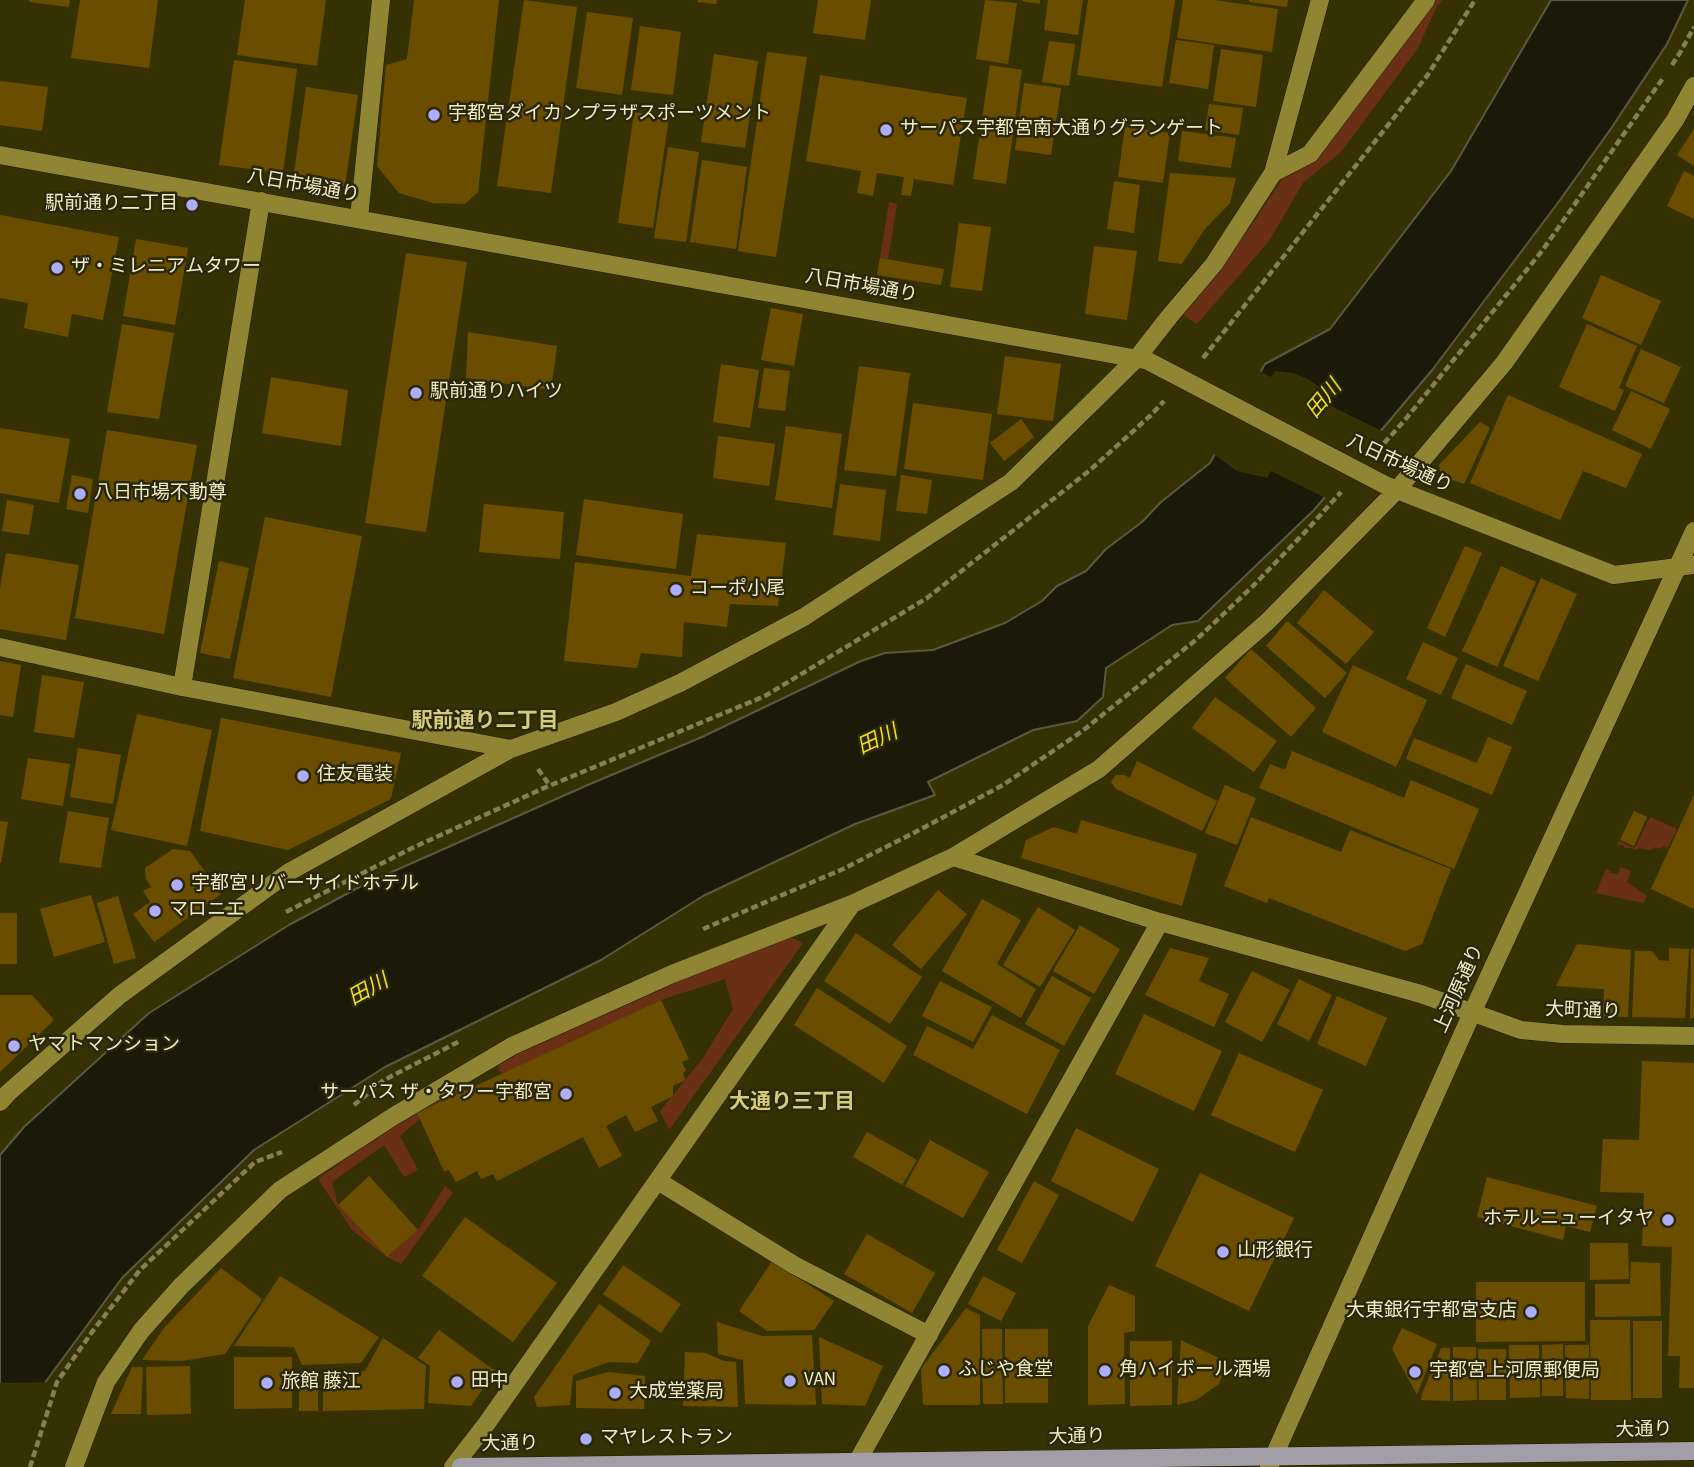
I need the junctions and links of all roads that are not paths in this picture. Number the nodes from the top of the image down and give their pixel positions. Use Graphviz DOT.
graph roads {
  1 [pos="381,0"];
  2 [pos="1321,0"];
  3 [pos="1426,0"];
  4 [pos="1694,86"];
  5 [pos="0,155"];
  6 [pos="1273,173"];
  7 [pos="261,201"];
  8 [pos="359,218"];
  9 [pos="1144,360"];
  10 [pos="1392,488"];
  11 [pos="1694,531"];
  12 [pos="1685,567"];
  13 [pos="0,647"];
  14 [pos="182,687"];
  15 [pos="511,749"];
  16 [pos="953,857"];
  17 [pos="852,904"];
  18 [pos="1160,922"];
  19 [pos="1472,1013"];
  20 [pos="1694,1036"];
  21 [pos="0,1102"];
  22 [pos="658,1181"];
  23 [pos="929,1335"];
  24 [pos="1694,1451"];
  25 [pos="857,1462"];
  26 [pos="1271,1462"];
  27 [pos="75,1467"];
  28 [pos="453,1467"];
  29 [pos="461,1467"];
  1 -- 8 [label="street"];
  2 -- 6 [label="street"];
  3 -- 6 [label="street"];
  4 -- 10 [label="street"];
  5 -- 7 [label="street, 八日市場通り"];
  6 -- 9 [label="street"];
  7 -- 8 [label="street, 八日市場通り"];
  7 -- 14 [label="street"];
  8 -- 9 [label="street, 八日市場通り"];
  9 -- 10 [label="street, 八日市場通り, bridge"];
  9 -- 15 [label="street"];
  10 -- 12 [label="street, 八日市場通り"];
  10 -- 16 [label="street"];
  11 -- 12 [label="street, 上河原通り"];
  12 -- 19 [label="street, 上河原通り"];
  13 -- 14 [label="street"];
  14 -- 15 [label="street"];
  15 -- 21 [label="street"];
  16 -- 17 [label="street"];
  16 -- 18 [label="street, 大町通り"];
  17 -- 22 [label="street"];
  17 -- 27 [label="street"];
  18 -- 19 [label="street, 大町通り"];
  18 -- 23 [label="street"];
  19 -- 20 [label="street, 大町通り"];
  19 -- 26 [label="street, 上河原通り"];
  22 -- 23 [label="street"];
  22 -- 28 [label="street"];
  23 -- 25 [label="street"];
  24 -- 26 [label="main road, 大通り"];
  25 -- 26 [label="main road, 大通り"];
  25 -- 29 [label="main road, 大通り"];
}
